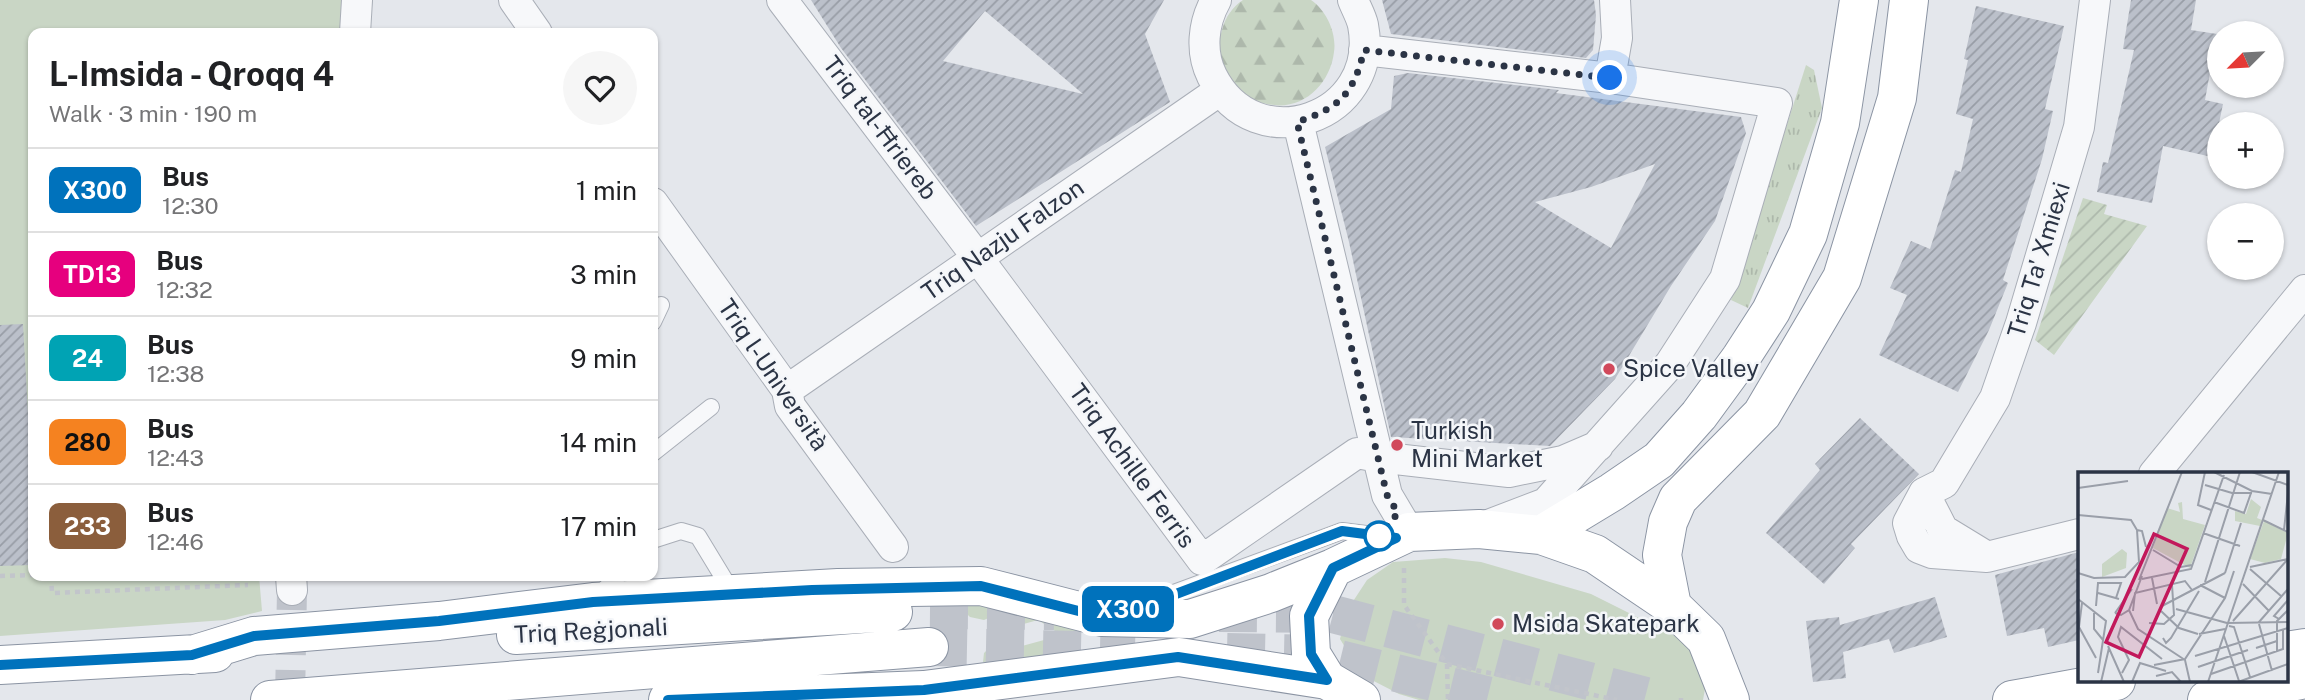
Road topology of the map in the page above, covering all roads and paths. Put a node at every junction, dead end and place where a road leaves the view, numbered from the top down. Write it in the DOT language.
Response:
graph roads {
  1 [pos="357,0"];
  2 [pos="514,0"];
  3 [pos="782,0"];
  4 [pos="1216,0"];
  5 [pos="1353,0"];
  6 [pos="1615,0"];
  7 [pos="1859,0"];
  8 [pos="1909,0"];
  9 [pos="2095,0"];
  10 [pos="355,28"];
  11 [pos="534,28"];
  12 [pos="1364,50"];
  13 [pos="1610,78"];
  14 [pos="1219,91"];
  15 [pos="1297,122"];
  16 [pos="658,210"];
  17 [pos="977,257"];
  18 [pos="2305,290"];
  19 [pos="661,305"];
  20 [pos="658,311"];
  21 [pos="787,390"];
  22 [pos="711,407"];
  23 [pos="1598,446"];
  24 [pos="658,449"];
  25 [pos="1378,457"];
  26 [pos="2156,472"];
  27 [pos="1479,529"];
  28 [pos="2078,534"];
  29 [pos="1541,535"];
  30 [pos="658,538"];
  31 [pos="1403,544"];
  32 [pos="893,547"];
  33 [pos="1333,568"];
  34 [pos="28,575"];
  35 [pos="0,576"];
  36 [pos="51,581"];
  37 [pos="248,585"];
  38 [pos="606,589"];
  39 [pos="732,593"];
  40 [pos="1672,606"];
  41 [pos="930,610"];
  42 [pos="1102,617"];
  43 [pos="929,647"];
  44 [pos="192,655"];
  45 [pos="0,664"];
  46 [pos="1447,664"];
  47 [pos="2305,679"];
  48 [pos="1327,680"];
  49 [pos="2112,682"];
  50 [pos="2059,694"];
  51 [pos="270,700"];
  52 [pos="668,700"];
  53 [pos="1361,700"];
  54 [pos="1448,700"];
  55 [pos="1617,700"];
  56 [pos="1730,700"];
  57 [pos="2012,700"];
  58 [pos="2207,700"];
  1 -- 10 [label="street"];
  2 -- 11 [label="street"];
  3 -- 17 [label="street, Triq tal-Ħriereb"];
  4 -- 14 [label="street"];
  5 -- 12 [label="street"];
  6 -- 13 [label="street"];
  7 -- 29 [label="highway"];
  8 -- 40 [label="highway"];
  9 -- 28 [label="street, Triq Ta' Xmiexi"];
  12 -- 13 [label="street"];
  12 -- 15 [label="street"];
  13 -- 23 [label="street, Triq Achille Ferris"];
  14 -- 15 [label="street"];
  14 -- 17 [label="street, Triq Nazju Falzon"];
  15 -- 25 [label="street"];
  16 -- 21 [label="street, Triq l-Università"];
  17 -- 21 [label="street, Triq Nazju Falzon"];
  17 -- 25 [label="street, Triq Achille Ferris"];
  18 -- 26 [label="street"];
  19 -- 20 [label="lane"];
  21 -- 32 [label="street, Triq l-Università"];
  22 -- 24 [label="lane"];
  23 -- 25 [label="street, Triq Achille Ferris"];
  23 -- 27 [label="street, Triq Achille Ferris"];
  25 -- 31 [label="street"];
  27 -- 29 [label="highway"];
  27 -- 31 [label="highway"];
  29 -- 40 [label="highway"];
  30 -- 39 [label="lane"];
  31 -- 33 [label="highway"];
  31 -- 42 [label="lane"];
  31 -- 46 [label="path"];
  33 -- 42 [label="highway"];
  33 -- 48 [label="highway"];
  34 -- 35 [label="path"];
  36 -- 37 [label="path"];
  38 -- 39 [label="highway"];
  38 -- 44 [label="highway"];
  39 -- 42 [label="highway"];
  40 -- 56 [label="highway"];
  41 -- 44 [label="highway, Triq Reġjonali"];
  43 -- 51 [label="highway, Triq Reġjonali"];
  44 -- 45 [label="highway, Triq Reġjonali"];
  46 -- 54 [label="path"];
  46 -- 55 [label="path"];
  47 -- 58 [label="highway"];
  48 -- 52 [label="highway"];
  48 -- 53 [label="highway"];
  49 -- 50 [label="highway"];
  50 -- 57 [label="highway"];
}
